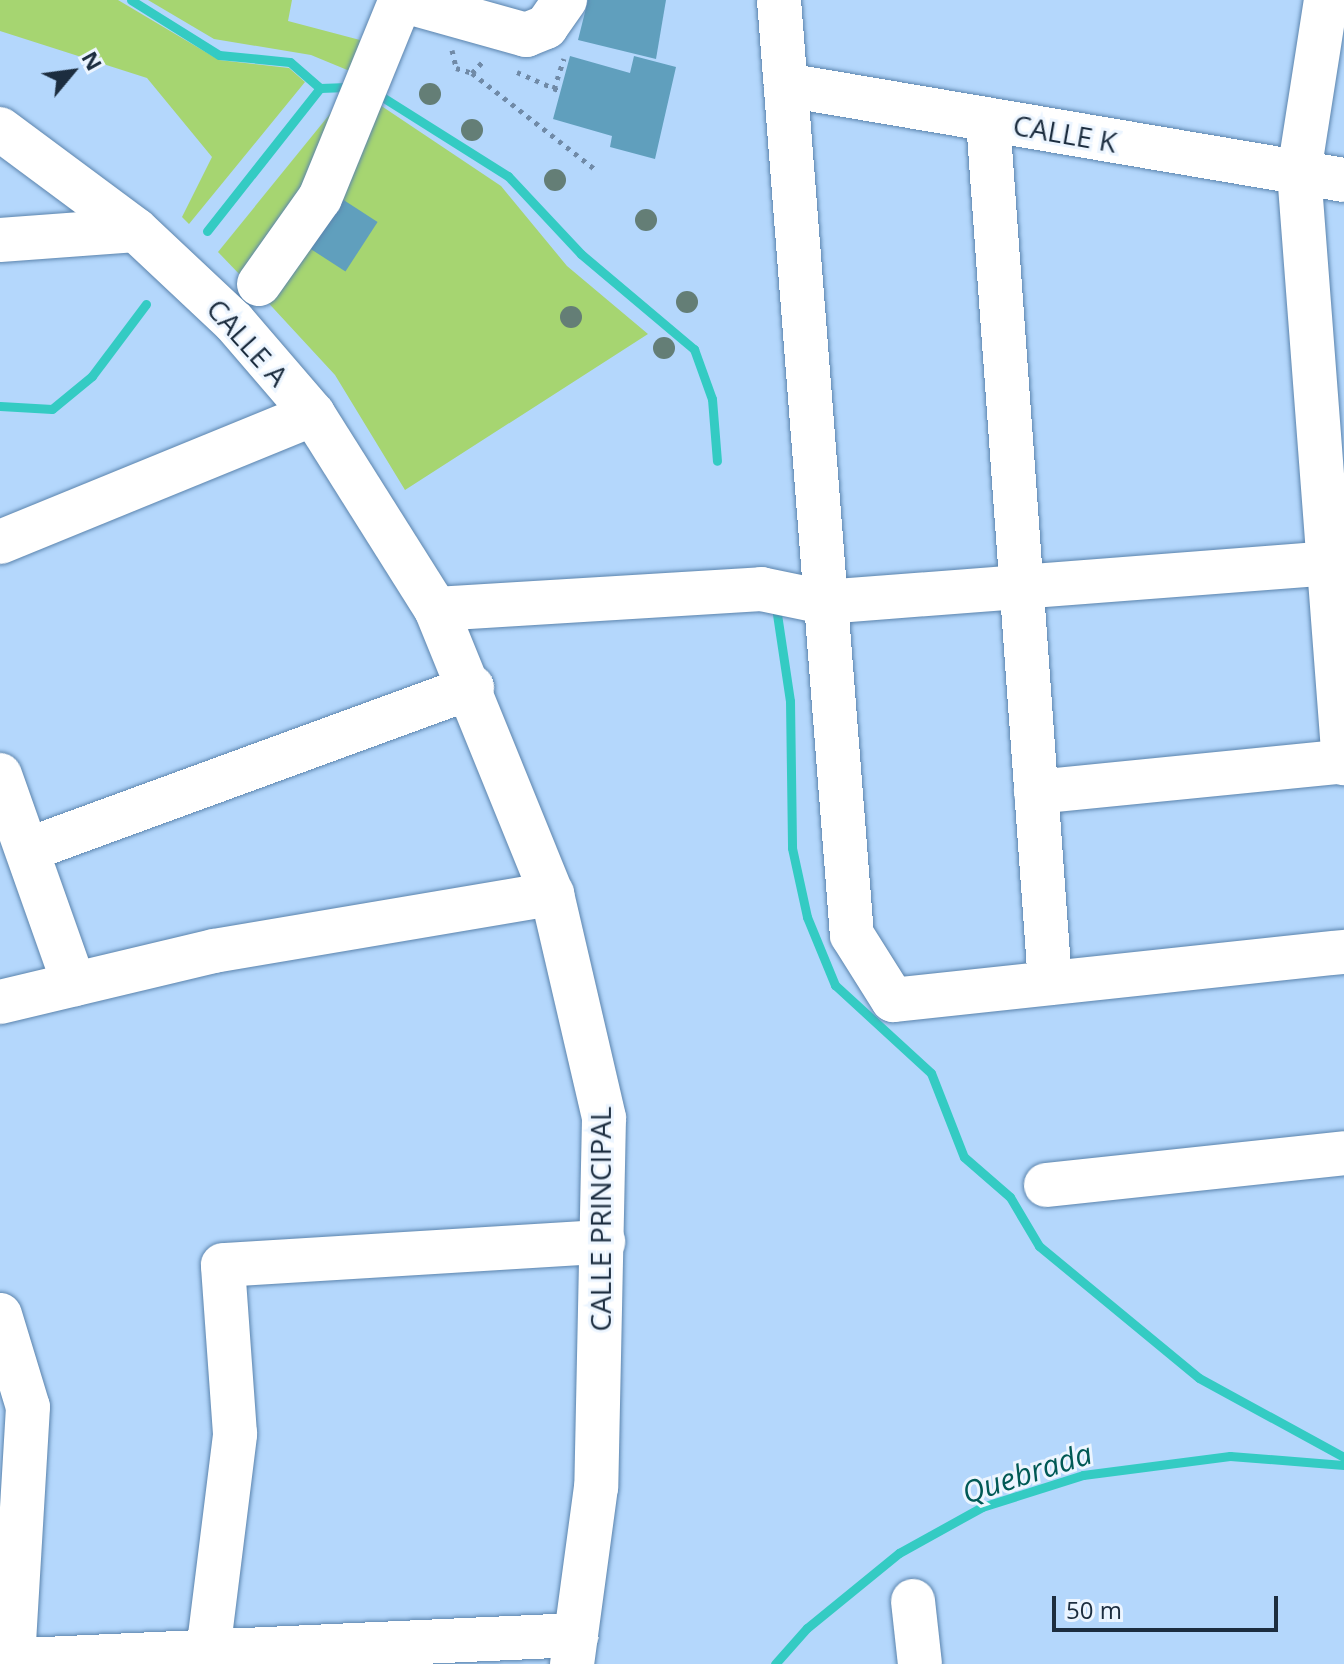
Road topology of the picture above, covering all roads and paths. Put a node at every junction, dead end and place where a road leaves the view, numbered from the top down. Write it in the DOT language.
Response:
graph roads {
  1 [pos="401,0"];
  2 [pos="565,0"];
  3 [pos="779,0"];
  4 [pos="1326,0"];
  5 [pos="453,45"];
  6 [pos="485,59"];
  7 [pos="472,73"];
  8 [pos="786,85"];
  9 [pos="988,120"];
  10 [pos="0,129"];
  11 [pos="596,170"];
  12 [pos="1299,172"];
  13 [pos="1344,180"];
  14 [pos="136,230"];
  15 [pos="0,240"];
  16 [pos="259,284"];
  17 [pos="313,414"];
  18 [pos="0,542"];
  19 [pos="1336,562"];
  20 [pos="1023,586"];
  21 [pos="824,602"];
  22 [pos="436,609"];
  23 [pos="472,687"];
  24 [pos="1344,762"];
  25 [pos="0,775"];
  26 [pos="1036,792"];
  27 [pos="27,850"];
  28 [pos="552,894"];
  29 [pos="1344,952"];
  30 [pos="1050,983"];
  31 [pos="74,984"];
  32 [pos="0,1002"];
  33 [pos="1344,1153"];
  34 [pos="1046,1185"];
  35 [pos="603,1242"];
  36 [pos="0,1315"];
  37 [pos="913,1601"];
  38 [pos="574,1650"];
  39 [pos="208,1652"];
  40 [pos="7,1661"];
  41 [pos="920,1664"];
  1 -- 2 [label="street"];
  1 -- 16 [label="street"];
  3 -- 8 [label="street"];
  4 -- 12 [label="street"];
  5 -- 7 [label="path"];
  6 -- 7 [label="path"];
  7 -- 11 [label="path"];
  8 -- 9 [label="street, CALLE K"];
  8 -- 21 [label="street"];
  9 -- 12 [label="street, CALLE K"];
  9 -- 20 [label="street"];
  10 -- 14 [label="street, CALLE A"];
  12 -- 13 [label="street, CALLE K"];
  12 -- 19 [label="street"];
  14 -- 15 [label="street"];
  14 -- 17 [label="street, CALLE A"];
  17 -- 18 [label="street"];
  17 -- 22 [label="street, CALLE A"];
  19 -- 20 [label="street"];
  19 -- 24 [label="street"];
  20 -- 21 [label="street"];
  20 -- 26 [label="street"];
  21 -- 22 [label="street"];
  21 -- 30 [label="street"];
  22 -- 23 [label="street, CALLE PRINCIPAL"];
  23 -- 27 [label="street"];
  23 -- 28 [label="street, CALLE PRINCIPAL"];
  24 -- 26 [label="street"];
  25 -- 27 [label="street"];
  26 -- 30 [label="street"];
  27 -- 31 [label="street"];
  28 -- 31 [label="street"];
  28 -- 35 [label="street, CALLE PRINCIPAL"];
  29 -- 30 [label="street"];
  31 -- 32 [label="street"];
  33 -- 34 [label="street"];
  35 -- 38 [label="street, CALLE PRINCIPAL"];
  35 -- 39 [label="street"];
  36 -- 40 [label="street"];
  37 -- 41 [label="street"];
  38 -- 39 [label="street"];
  39 -- 40 [label="street"];
}
